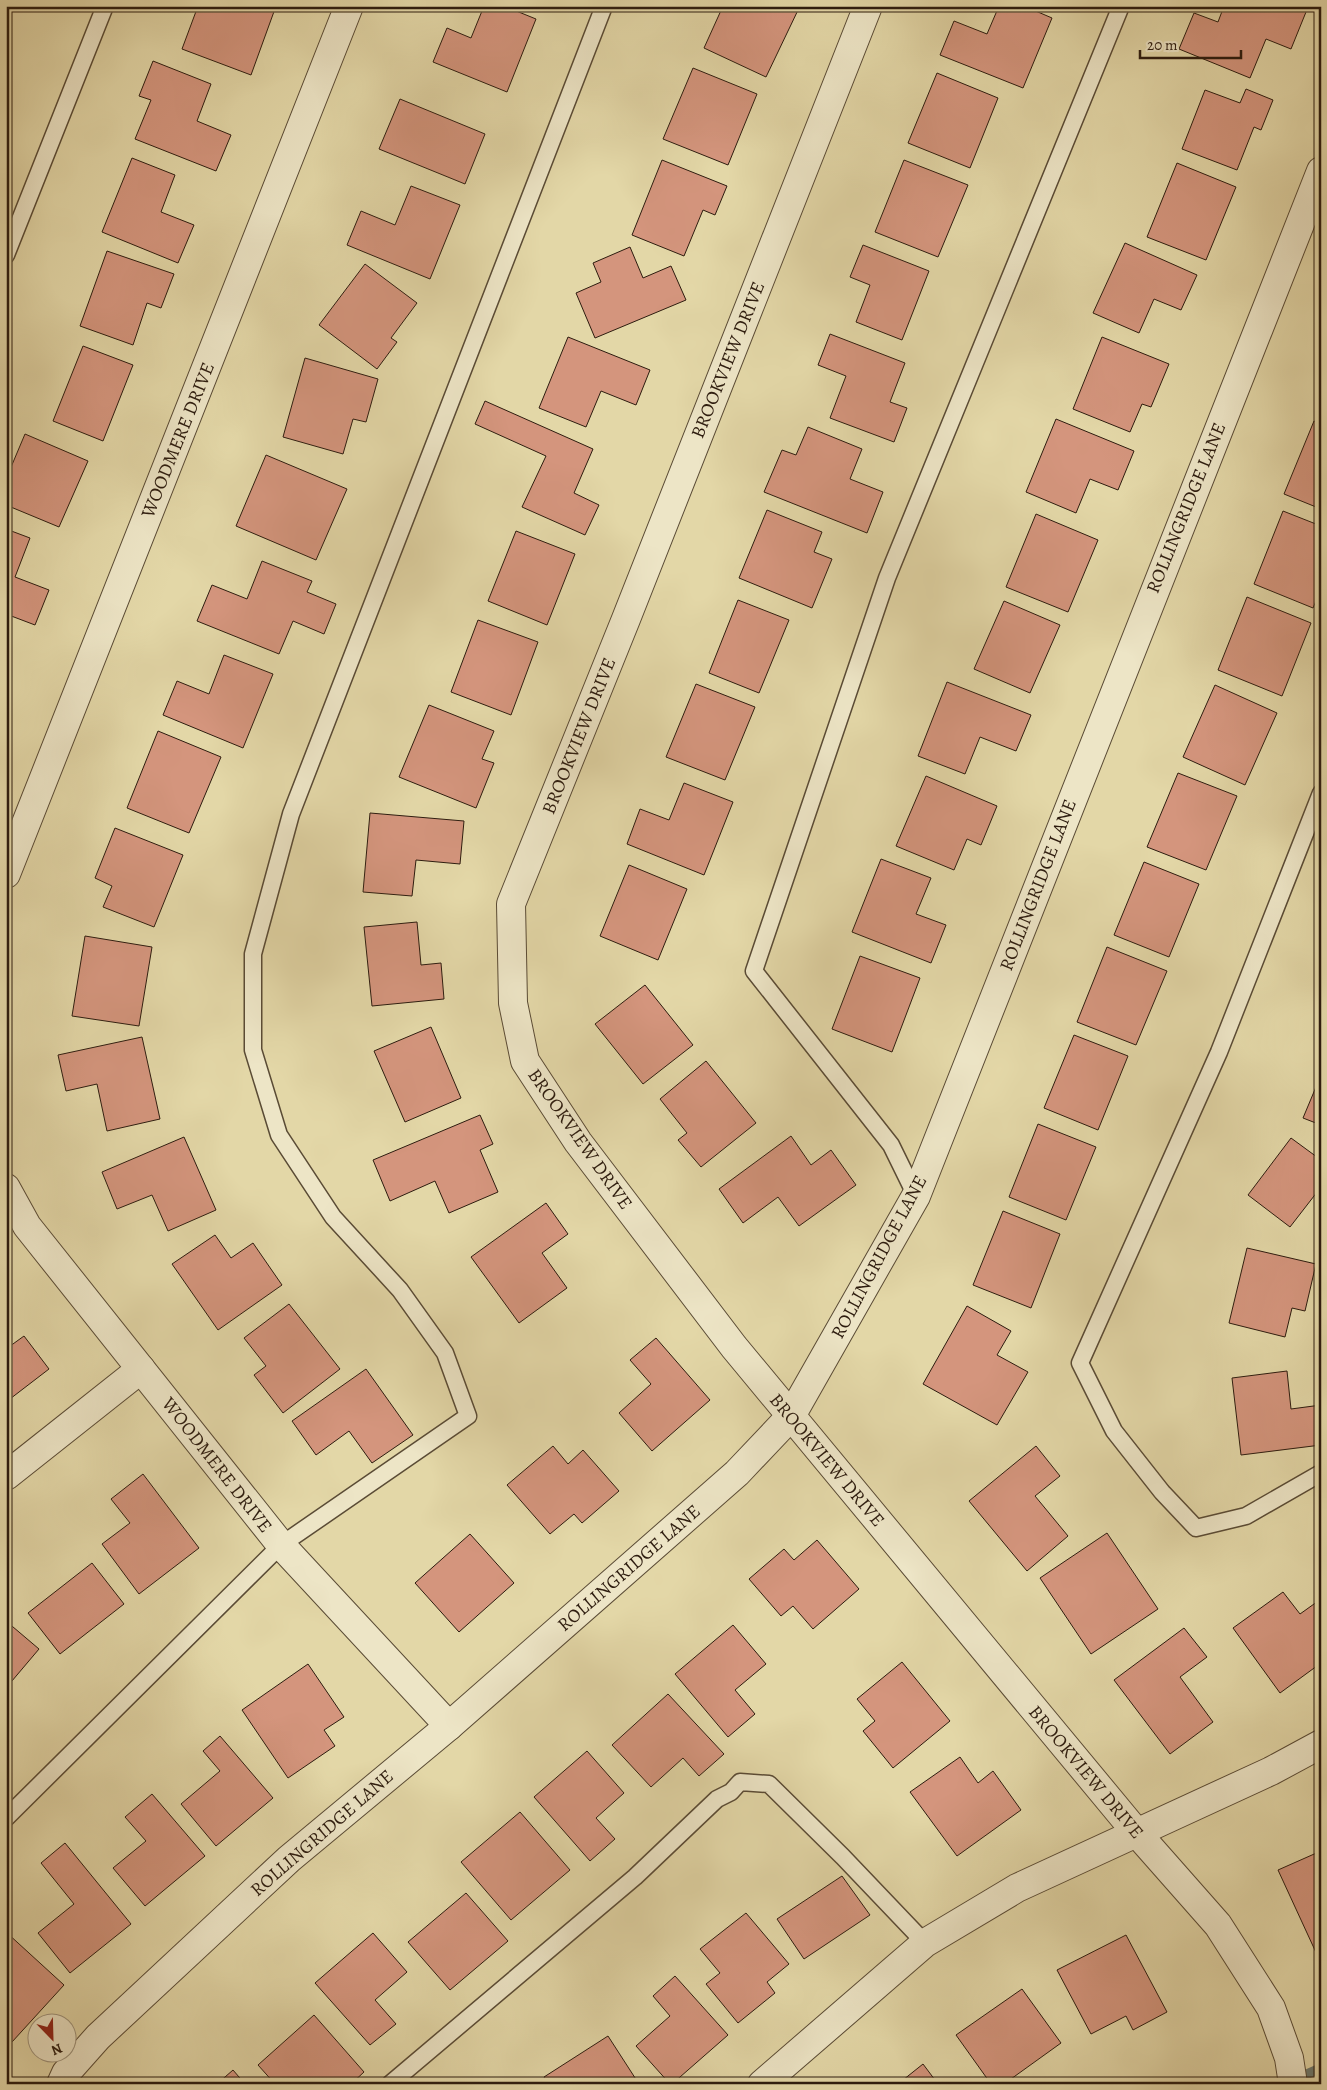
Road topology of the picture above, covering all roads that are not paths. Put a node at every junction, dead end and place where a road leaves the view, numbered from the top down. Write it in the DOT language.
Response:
graph roads {
  1 [pos="105,6"];
  2 [pos="349,6"];
  3 [pos="604,6"];
  4 [pos="868,6"];
  5 [pos="1121,6"];
  6 [pos="1321,171"];
  7 [pos="6,254"];
  8 [pos="1321,793"];
  9 [pos="6,874"];
  10 [pos="6,1188"];
  11 [pos="916,1196"];
  12 [pos="141,1369"];
  13 [pos="791,1416"];
  14 [pos="1321,1473"];
  15 [pos="6,1476"];
  16 [pos="280,1545"];
  17 [pos="449,1726"];
  18 [pos="1321,1744"];
  19 [pos="6,1818"];
  20 [pos="1136,1832"];
  21 [pos="925,1943"];
  22 [pos="61,2084"];
  23 [pos="390,2084"];
  24 [pos="762,2084"];
  25 [pos="1293,2084"];
  1 -- 7 [label="lane"];
  2 -- 9 [label="street, WOODMERE DRIVE"];
  3 -- 16 [label="lane"];
  4 -- 13 [label="street, BROOKVIEW DRIVE"];
  5 -- 11 [label="lane"];
  6 -- 11 [label="street, ROLLINGRIDGE LANE"];
  8 -- 14 [label="lane"];
  10 -- 12 [label="street, WOODMERE DRIVE"];
  11 -- 13 [label="street, ROLLINGRIDGE LANE"];
  12 -- 15 [label="street"];
  12 -- 16 [label="street, WOODMERE DRIVE"];
  13 -- 17 [label="street, ROLLINGRIDGE LANE"];
  13 -- 20 [label="street, BROOKVIEW DRIVE"];
  16 -- 17 [label="street, WOODMERE DRIVE"];
  16 -- 19 [label="lane"];
  17 -- 22 [label="street, ROLLINGRIDGE LANE"];
  18 -- 20 [label="street"];
  20 -- 21 [label="street"];
  20 -- 25 [label="street, BROOKVIEW DRIVE"];
  21 -- 23 [label="lane"];
  21 -- 24 [label="street"];
}
